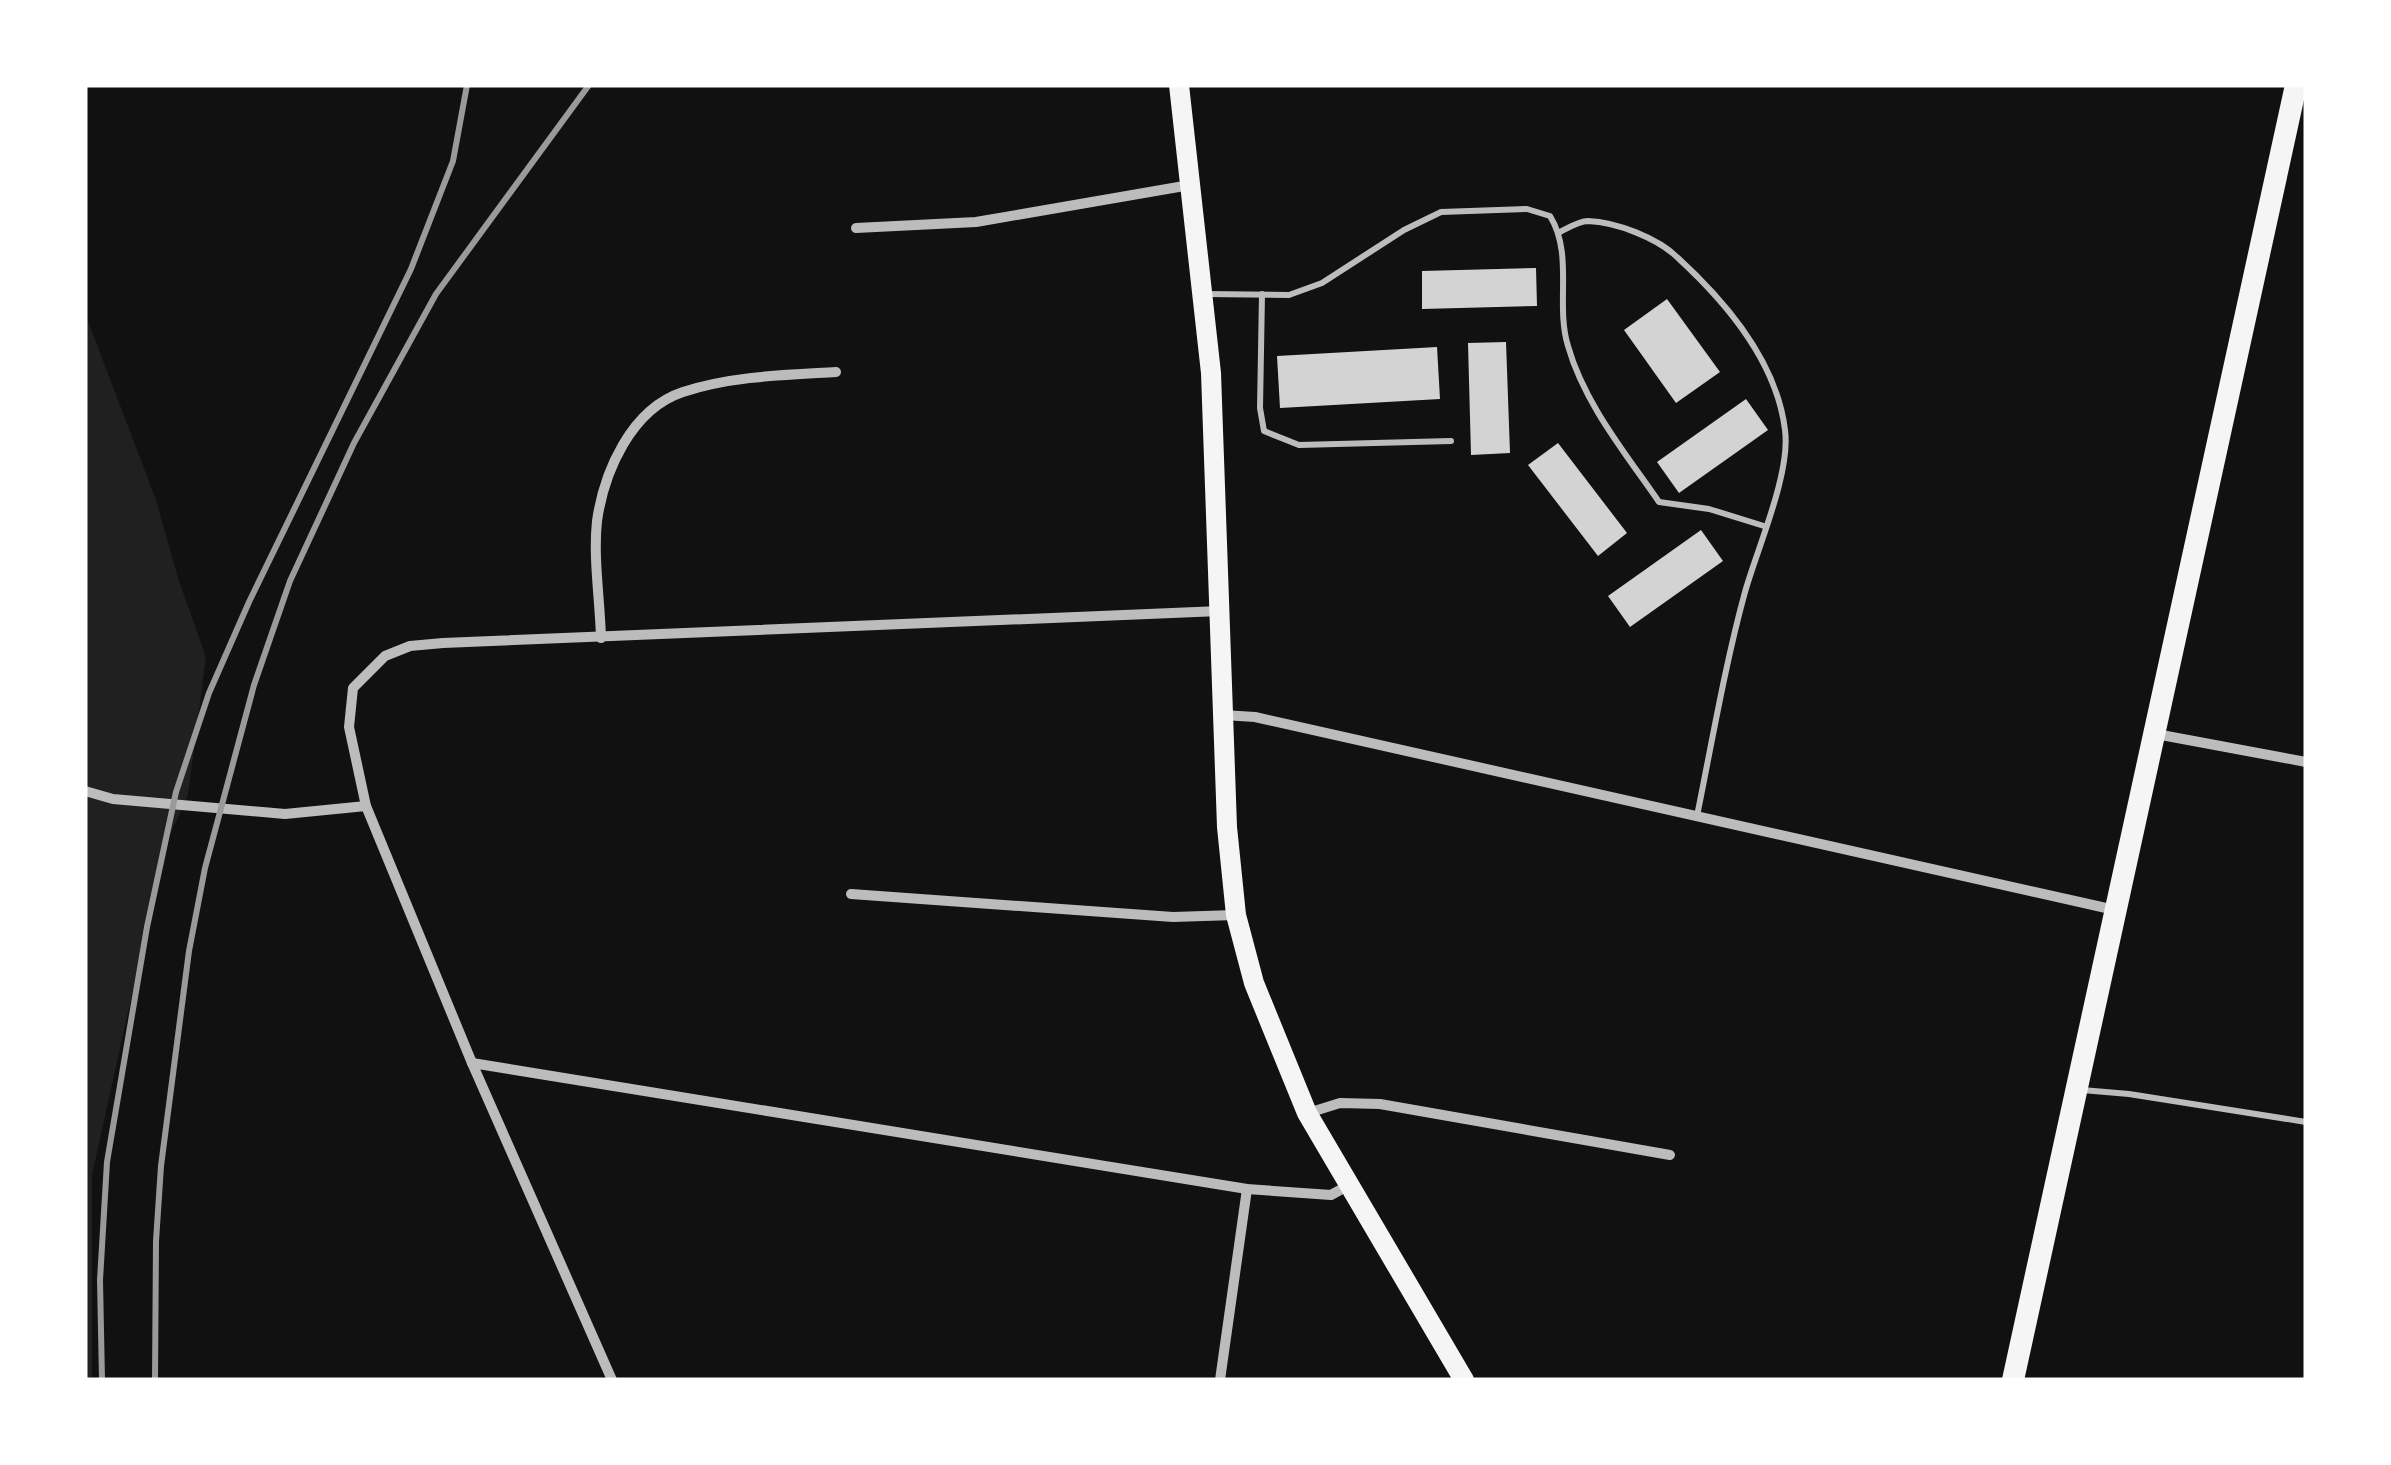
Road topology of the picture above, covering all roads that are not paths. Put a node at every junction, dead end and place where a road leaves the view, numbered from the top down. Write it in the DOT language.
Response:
graph roads {
  1 [pos="1180,85"];
  2 [pos="2296,85"];
  3 [pos="1192,185"];
  4 [pos="856,228"];
  5 [pos="1560,232"];
  6 [pos="1203,294"];
  7 [pos="1262,294"];
  8 [pos="836,372"];
  9 [pos="1451,441"];
  10 [pos="1764,526"];
  11 [pos="1220,611"];
  12 [pos="602,638"];
  13 [pos="1222,714"];
  14 [pos="2155,734"];
  15 [pos="2306,762"];
  16 [pos="85,791"];
  17 [pos="366,806"];
  18 [pos="1696,816"];
  19 [pos="850,894"];
  20 [pos="2118,911"];
  21 [pos="1236,915"];
  22 [pos="472,1063"];
  23 [pos="2076,1090"];
  24 [pos="1307,1113"];
  25 [pos="2306,1122"];
  26 [pos="1670,1155"];
  27 [pos="1351,1184"];
  28 [pos="1247,1189"];
  29 [pos="612,1380"];
  30 [pos="1220,1380"];
  31 [pos="1464,1380"];
  32 [pos="2014,1380"];
  1 -- 3 [label="main road"];
  2 -- 14 [label="main road"];
  3 -- 4 [label="street"];
  3 -- 6 [label="main road"];
  5 -- 7 [label="lane"];
  5 -- 10 [label="lane"];
  5 -- 10 [label="lane"];
  6 -- 7 [label="lane"];
  6 -- 11 [label="main road"];
  7 -- 9 [label="lane"];
  8 -- 12 [label="street"];
  10 -- 18 [label="lane"];
  11 -- 12 [label="street"];
  11 -- 13 [label="main road"];
  12 -- 17 [label="street"];
  13 -- 18 [label="street"];
  13 -- 21 [label="main road"];
  14 -- 15 [label="street"];
  14 -- 20 [label="main road"];
  16 -- 17 [label="street"];
  17 -- 22 [label="street"];
  18 -- 20 [label="street"];
  19 -- 21 [label="street"];
  20 -- 23 [label="main road"];
  21 -- 24 [label="main road"];
  22 -- 28 [label="street"];
  22 -- 29 [label="street"];
  23 -- 25 [label="lane"];
  23 -- 32 [label="main road"];
  24 -- 26 [label="street"];
  24 -- 27 [label="main road"];
  27 -- 28 [label="street"];
  27 -- 31 [label="main road"];
  28 -- 30 [label="street"];
}
